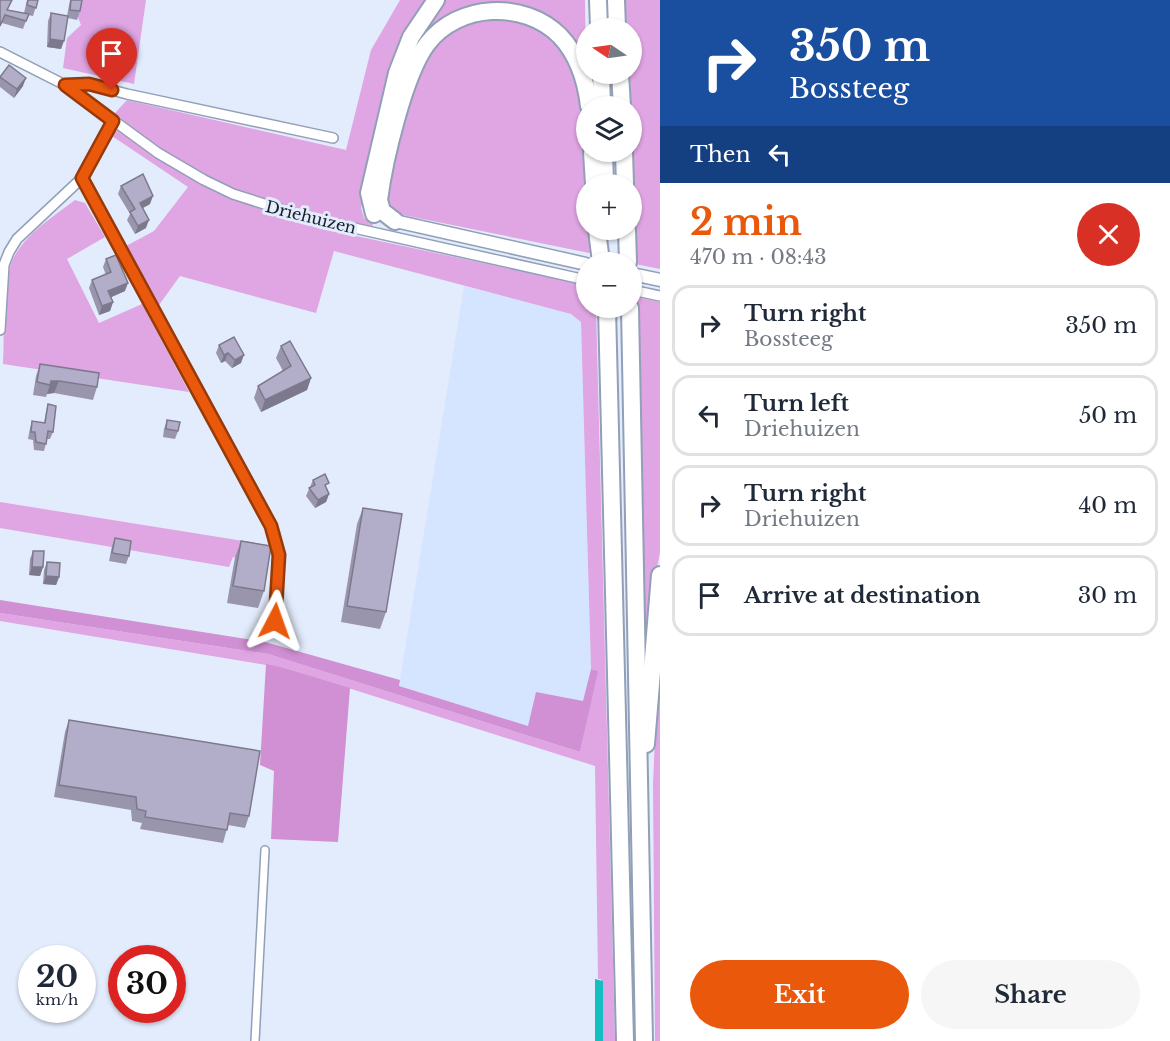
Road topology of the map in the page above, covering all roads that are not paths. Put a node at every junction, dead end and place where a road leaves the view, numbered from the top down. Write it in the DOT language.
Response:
graph roads {
  1 [pos="436,0"];
  2 [pos="598,0"];
  3 [pos="616,0"];
  4 [pos="599,18"];
  5 [pos="617,18"];
  6 [pos="0,52"];
  7 [pos="65,85"];
  8 [pos="587,96"];
  9 [pos="113,121"];
  10 [pos="333,138"];
  11 [pos="82,178"];
  12 [pos="394,221"];
  13 [pos="576,261"];
  14 [pos="642,276"];
  15 [pos="576,278"];
  16 [pos="660,280"];
  17 [pos="642,292"];
  18 [pos="660,296"];
  19 [pos="608,318"];
  20 [pos="630,318"];
  21 [pos="0,330"];
  22 [pos="660,575"];
  23 [pos="275,621"];
  24 [pos="639,784"];
  25 [pos="265,850"];
  26 [pos="255,1041"];
  27 [pos="625,1041"];
  28 [pos="644,1041"];
  1 -- 12 [label="highway"];
  2 -- 4 [label="highway"];
  3 -- 5 [label="highway"];
  6 -- 7 [label="street, Driehuizen"];
  7 -- 9 [label="street, Driehuizen"];
  7 -- 10 [label="street, Driehuizen"];
  8 -- 12 [label="highway"];
  9 -- 11 [label="street"];
  9 -- 15 [label="street, Driehuizen"];
  11 -- 21 [label="street"];
  11 -- 23 [label="street"];
  12 -- 13 [label="main road"];
  14 -- 16 [label="main road"];
  17 -- 18 [label="street"];
  19 -- 27 [label="highway"];
  20 -- 24 [label="highway"];
  22 -- 24 [label="highway"];
  24 -- 28 [label="highway"];
  25 -- 26 [label="street"];
}
